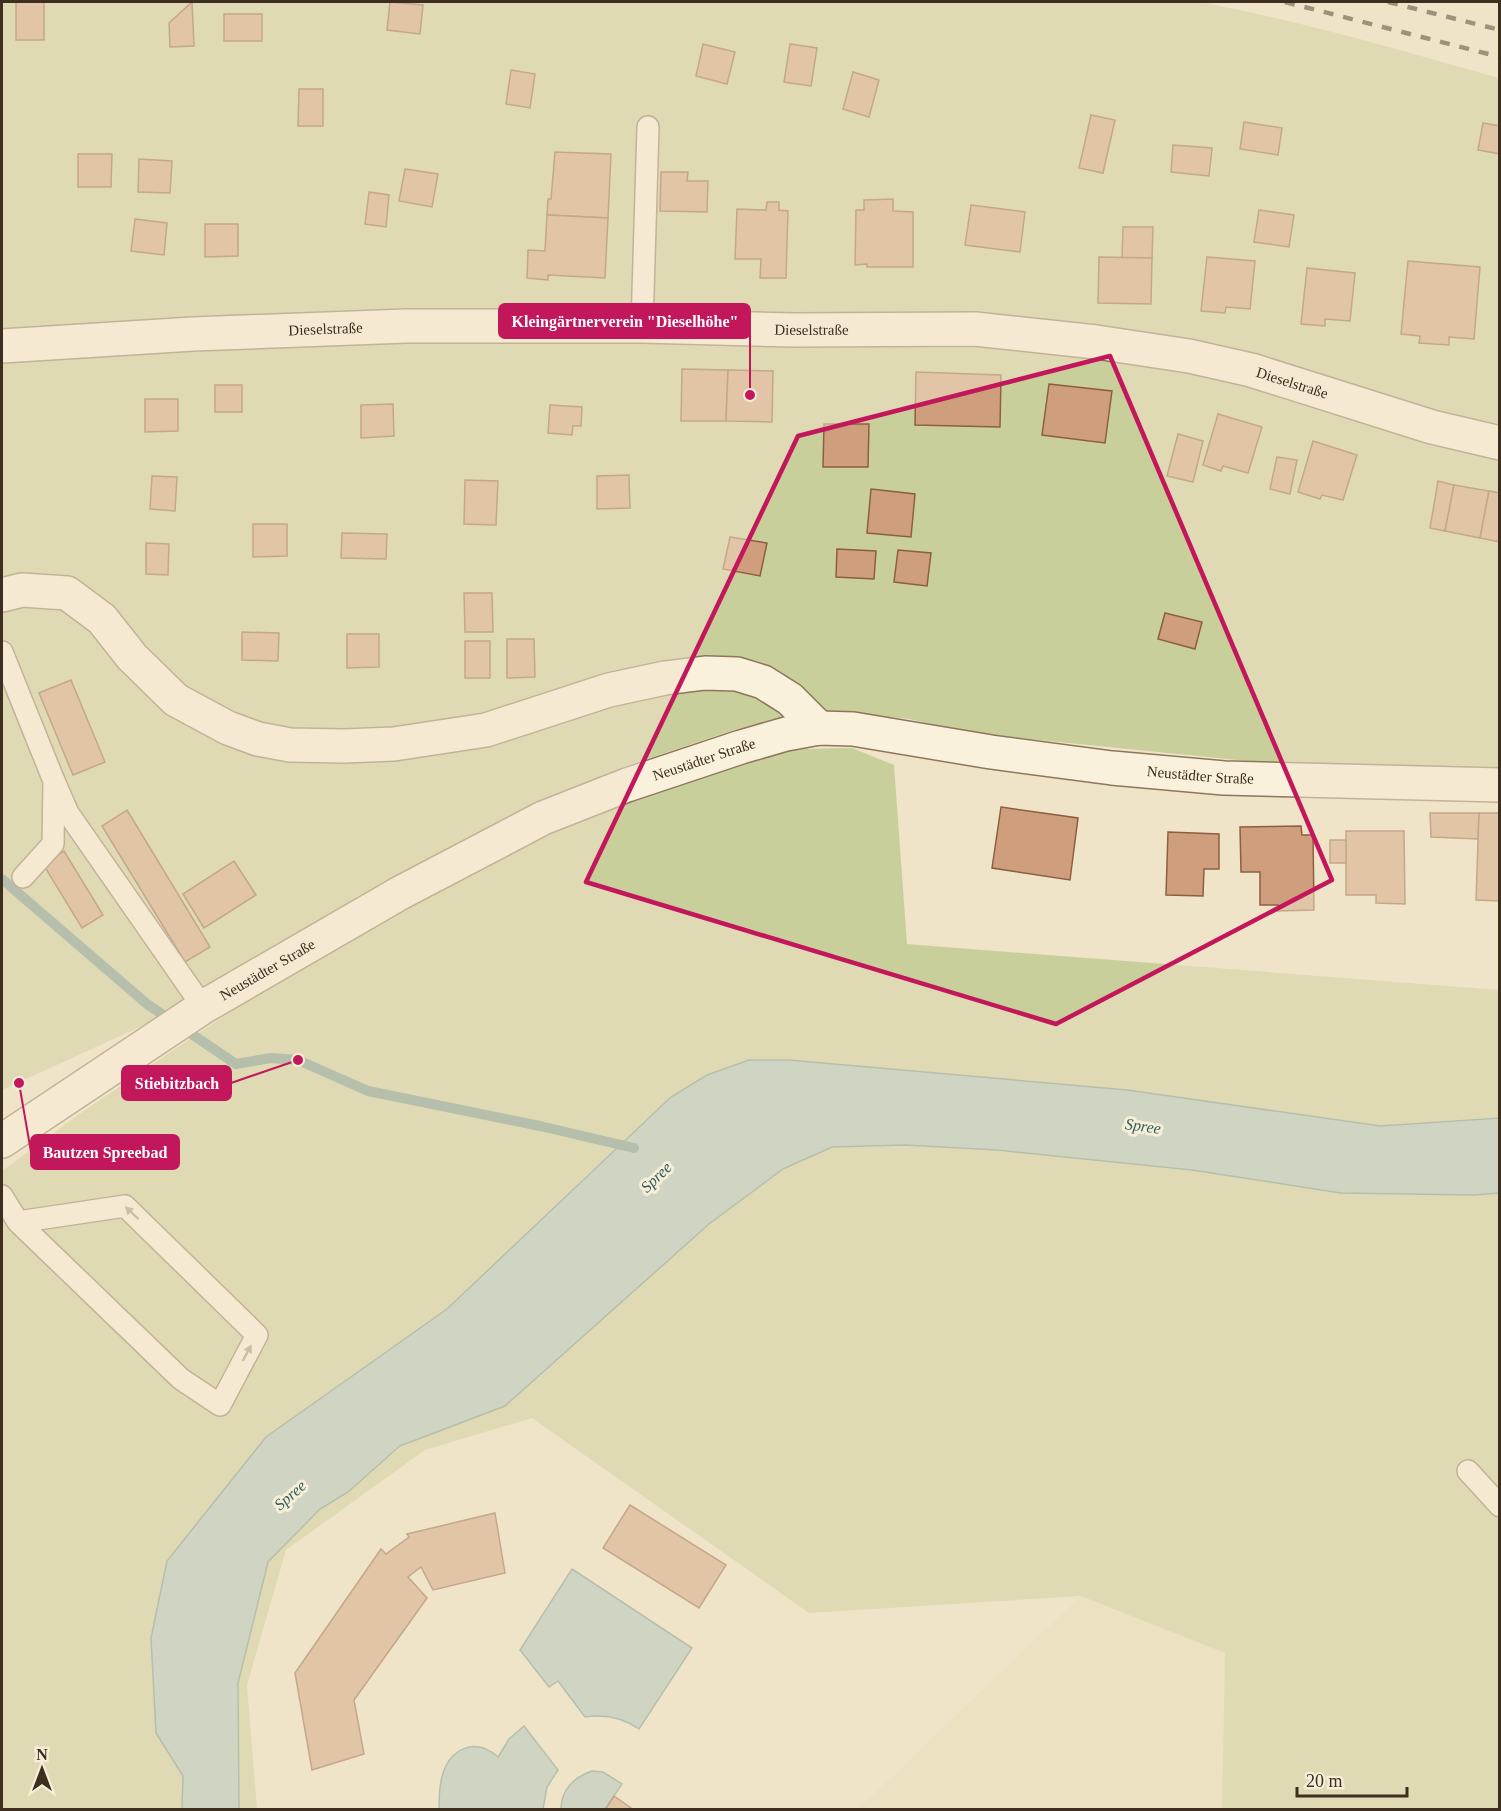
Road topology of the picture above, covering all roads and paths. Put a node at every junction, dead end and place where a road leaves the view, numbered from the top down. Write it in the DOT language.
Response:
graph roads {
  1 [pos="648,127"];
  2 [pos="642,326"];
  3 [pos="2,346"];
  4 [pos="1500,443"];
  5 [pos="2,595"];
  6 [pos="2,652"];
  7 [pos="819,728"];
  8 [pos="54,781"];
  9 [pos="1500,785"];
  10 [pos="23,877"];
  11 [pos="199,1010"];
  12 [pos="2,1141"];
  13 [pos="2,1196"];
  14 [pos="18,1222"];
  15 [pos="1468,1471"];
  16 [pos="1500,1506"];
  1 -- 2 [label="lane"];
  2 -- 3 [label="street, Dieselstraße"];
  2 -- 4 [label="street, Dieselstraße"];
  5 -- 7 [label="street"];
  6 -- 8 [label="lane"];
  7 -- 9 [label="street, Neustädter Straße"];
  7 -- 11 [label="street, Neustädter Straße"];
  8 -- 10 [label="lane"];
  8 -- 11 [label="lane"];
  11 -- 12 [label="street, Neustädter Straße"];
  13 -- 14 [label="lane"];
  14 -- 14 [label="lane, one-way"];
  15 -- 16 [label="lane"];
}
